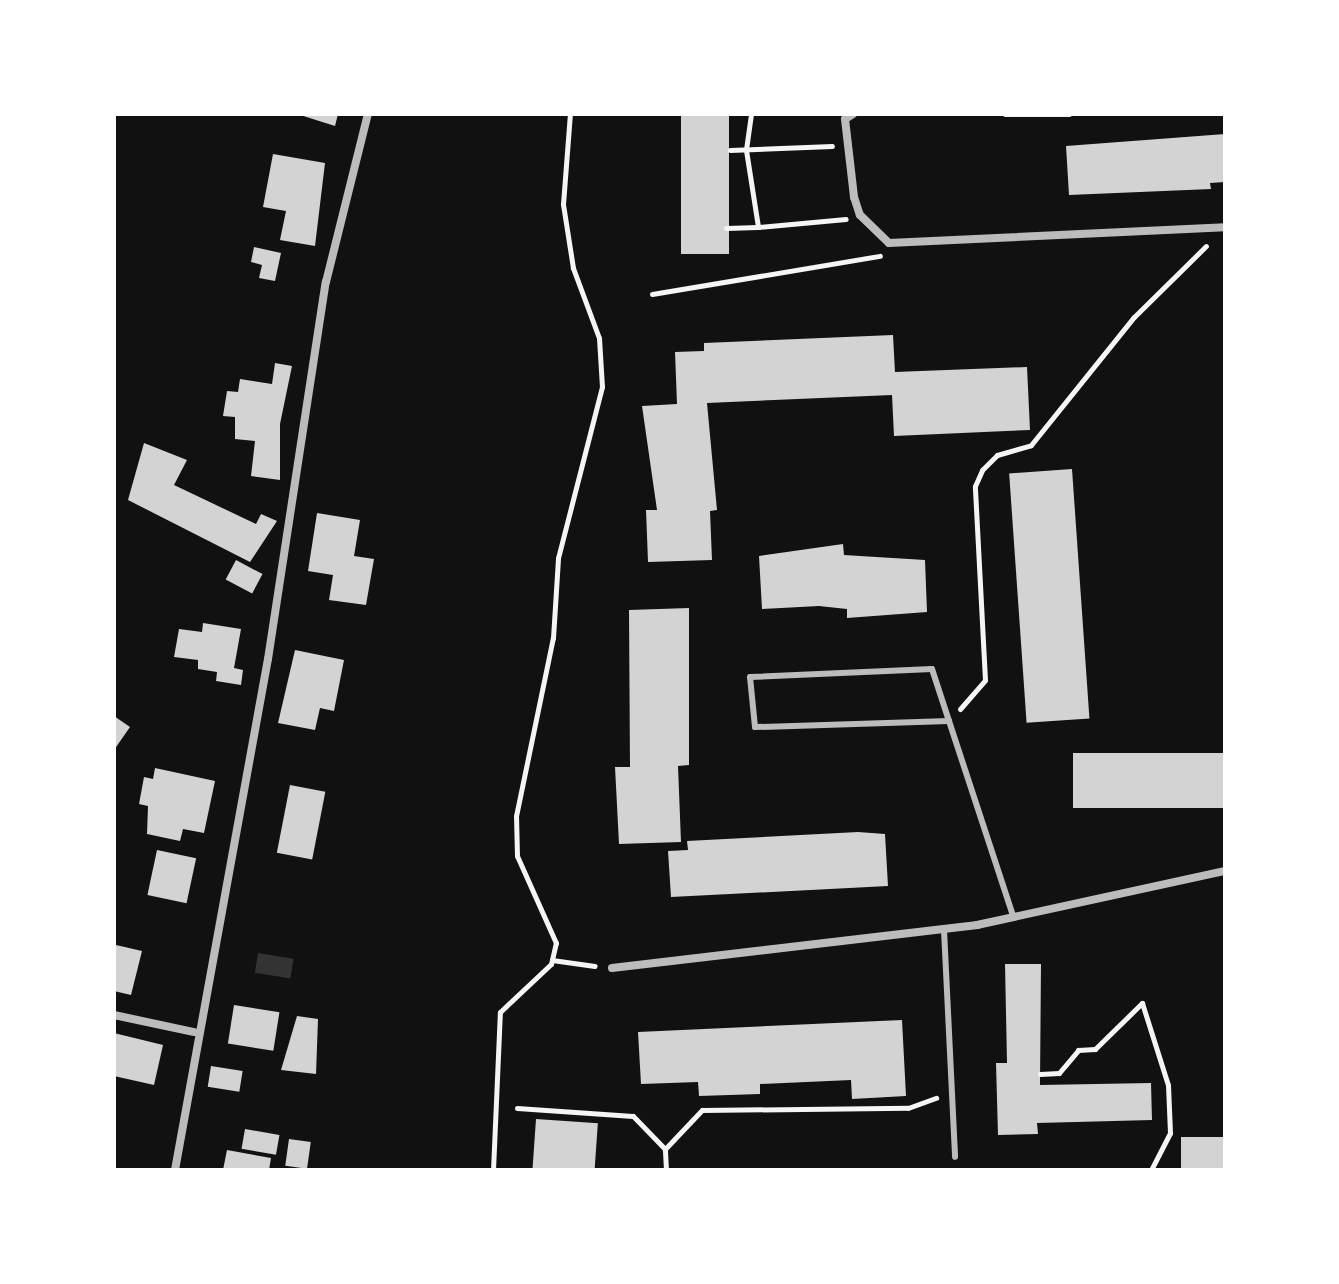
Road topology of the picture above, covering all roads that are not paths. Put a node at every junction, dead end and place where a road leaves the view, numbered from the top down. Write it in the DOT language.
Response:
graph roads {
  1 [pos="368,114"];
  2 [pos="833,114"];
  3 [pos="849,116"];
  4 [pos="1222,228"];
  5 [pos="949,721"];
  6 [pos="1225,871"];
  7 [pos="1013,916"];
  8 [pos="944,930"];
  9 [pos="612,968"];
  10 [pos="114,1015"];
  11 [pos="194,1032"];
  12 [pos="955,1157"];
  13 [pos="175,1170"];
  1 -- 11 [label="street"];
  2 -- 3 [label="street"];
  3 -- 4 [label="street"];
  5 -- 5 [label="lane"];
  5 -- 7 [label="lane"];
  6 -- 7 [label="street"];
  7 -- 8 [label="street"];
  8 -- 9 [label="street"];
  8 -- 12 [label="lane"];
  10 -- 11 [label="street"];
  11 -- 13 [label="street"];
}
